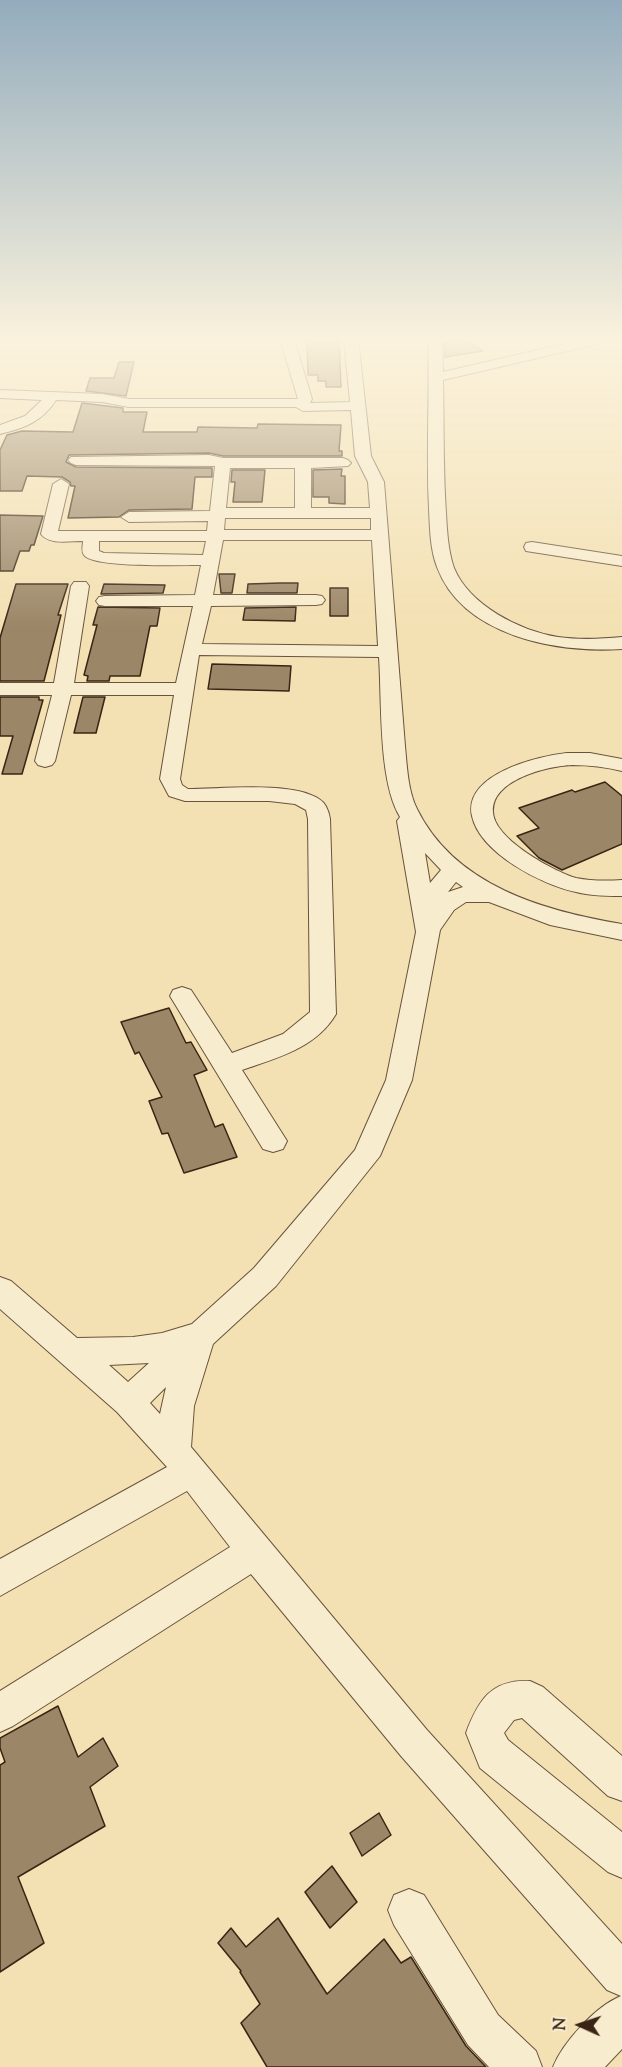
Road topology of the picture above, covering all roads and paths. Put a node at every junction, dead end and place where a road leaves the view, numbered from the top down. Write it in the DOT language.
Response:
graph roads {
  1 [pos="361,435"];
  2 [pos="436,435"];
  3 [pos="76,460"];
  4 [pos="222,463"];
  5 [pos="303,463"];
  6 [pos="343,463"];
  7 [pos="61,484"];
  8 [pos="379,513"];
  9 [pos="217,514"];
  10 [pos="303,514"];
  11 [pos="129,517"];
  12 [pos="380,535"];
  13 [pos="215,536"];
  14 [pos="91,537"];
  15 [pos="532,547"];
  16 [pos="209,560"];
  17 [pos="622,561"];
  18 [pos="80,586"];
  19 [pos="203,600"];
  20 [pos="316,600"];
  21 [pos="105,601"];
  22 [pos="622,644"];
  23 [pos="191,649"];
  24 [pos="388,652"];
  25 [pos="0,689"];
  26 [pos="63,689"];
  27 [pos="183,689"];
  28 [pos="45,761"];
  29 [pos="622,765"];
  30 [pos="404,806"];
  31 [pos="457,870"];
  32 [pos="622,888"];
  33 [pos="493,896"];
  34 [pos="427,931"];
  35 [pos="622,932"];
  36 [pos="182,996"];
  37 [pos="227,1065"];
  38 [pos="273,1141"];
  39 [pos="2,1295"];
  40 [pos="201,1335"];
  41 [pos="71,1352"];
  42 [pos="128,1402"];
  43 [pos="184,1462"];
  44 [pos="255,1551"];
  45 [pos="0,1578"];
  46 [pos="0,1713"];
  47 [pos="622,1782"];
  48 [pos="622,1858"];
  49 [pos="409,1910"];
  50 [pos="604,1942"];
  51 [pos="622,1974"];
  52 [pos="622,2017"];
  53 [pos="520,2067"];
  54 [pos="575,2067"];
  1 -- 8 [label="street"];
  2 -- 22 [label="street"];
  3 -- 4 [label="street"];
  4 -- 5 [label="street"];
  4 -- 9 [label="street"];
  5 -- 6 [label="street"];
  5 -- 10 [label="street"];
  7 -- 14 [label="street"];
  8 -- 10 [label="street"];
  8 -- 12 [label="street"];
  9 -- 10 [label="street"];
  9 -- 11 [label="street"];
  9 -- 13 [label="street"];
  12 -- 13 [label="street"];
  12 -- 24 [label="street"];
  13 -- 14 [label="street"];
  13 -- 16 [label="street"];
  14 -- 16 [label="street"];
  15 -- 17 [label="street"];
  16 -- 19 [label="street"];
  18 -- 26 [label="street"];
  19 -- 20 [label="street"];
  19 -- 21 [label="street"];
  19 -- 23 [label="street"];
  23 -- 24 [label="street"];
  23 -- 27 [label="street"];
  24 -- 30 [label="street"];
  25 -- 26 [label="street"];
  26 -- 27 [label="street"];
  26 -- 28 [label="street"];
  27 -- 37 [label="street"];
  29 -- 32 [label="street"];
  30 -- 31 [label="street"];
  30 -- 34 [label="street"];
  31 -- 33 [label="street"];
  31 -- 34 [label="street"];
  33 -- 34 [label="street"];
  33 -- 35 [label="street"];
  34 -- 40 [label="street"];
  36 -- 37 [label="street"];
  37 -- 38 [label="street"];
  39 -- 41 [label="street"];
  40 -- 41 [label="street"];
  40 -- 42 [label="street"];
  40 -- 43 [label="street"];
  41 -- 42 [label="street"];
  42 -- 43 [label="street"];
  43 -- 44 [label="street"];
  43 -- 45 [label="street"];
  44 -- 46 [label="street"];
  44 -- 50 [label="street"];
  47 -- 48 [label="street"];
  49 -- 53 [label="street"];
  50 -- 51 [label="street"];
  52 -- 54 [label="street"];
}
